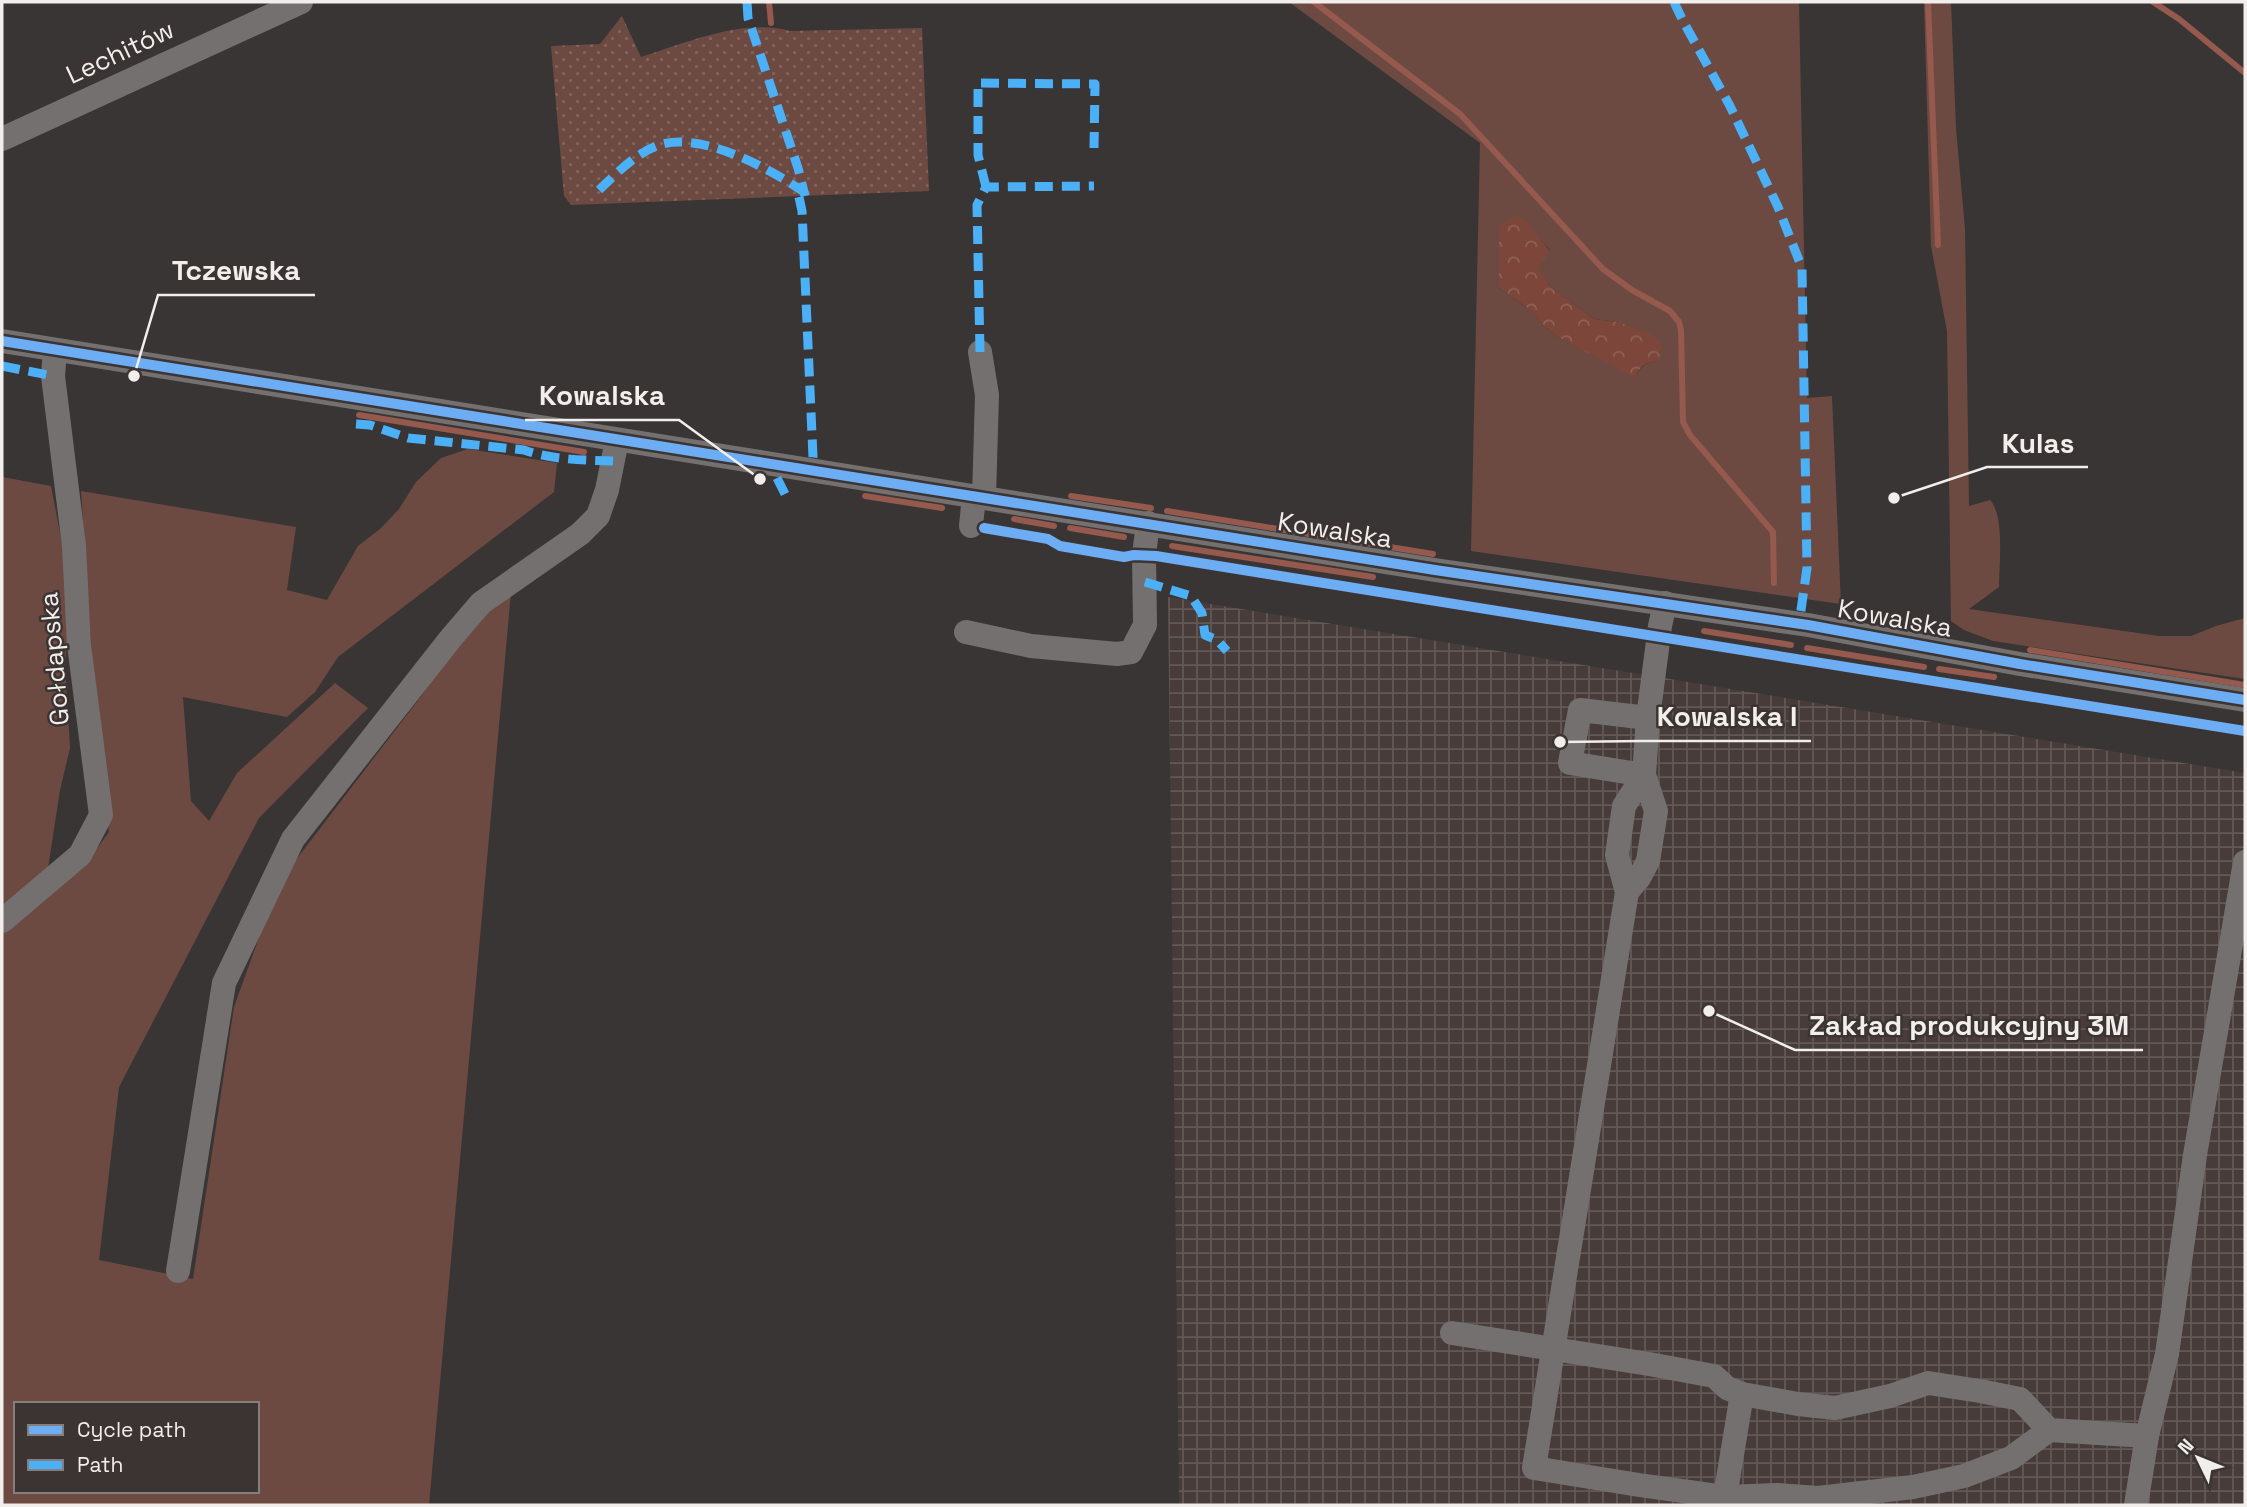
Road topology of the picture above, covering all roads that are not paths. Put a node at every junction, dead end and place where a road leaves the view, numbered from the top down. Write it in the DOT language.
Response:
graph roads {
  1 [pos="301,2"];
  2 [pos="2,139"];
  3 [pos="2,341"];
  4 [pos="55,350"];
  5 [pos="981,352"];
  6 [pos="617,440"];
  7 [pos="979,496"];
  8 [pos="1148,523"];
  9 [pos="971,526"];
  10 [pos="1665,603"];
  11 [pos="966,632"];
  12 [pos="2245,700"];
  13 [pos="1648,718"];
  14 [pos="1644,775"];
  15 [pos="2245,869"];
  16 [pos="2,920"];
  17 [pos="178,1270"];
  18 [pos="1452,1333"];
  19 [pos="1553,1349"];
  20 [pos="1742,1394"];
  21 [pos="2049,1430"];
  22 [pos="2147,1436"];
  23 [pos="1637,1495"];
  24 [pos="1725,1497"];
  25 [pos="2137,1505"];
  1 -- 2 [label="street, Lechitów"];
  3 -- 4 [label="street, Kowalska"];
  4 -- 6 [label="street, Kowalska"];
  4 -- 16 [label="street, Gołdapska"];
  5 -- 7 [label="street"];
  6 -- 7 [label="street, Kowalska"];
  6 -- 17 [label="street"];
  7 -- 8 [label="street, Kowalska"];
  7 -- 9 [label="street"];
  8 -- 10 [label="street, Kowalska"];
  8 -- 11 [label="street"];
  10 -- 12 [label="street, Kowalska"];
  10 -- 13 [label="street"];
  13 -- 14 [label="street"];
  13 -- 14 [label="street"];
  14 -- 19 [label="street"];
  15 -- 22 [label="street"];
  18 -- 19 [label="street"];
  19 -- 20 [label="street"];
  19 -- 23 [label="street"];
  20 -- 21 [label="street"];
  20 -- 24 [label="street"];
  21 -- 22 [label="street"];
  21 -- 24 [label="street"];
  22 -- 25 [label="street"];
  23 -- 24 [label="street"];
}
